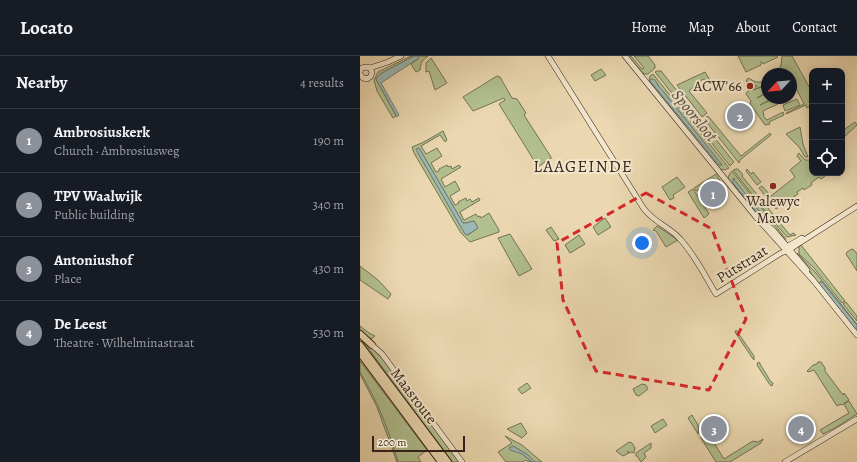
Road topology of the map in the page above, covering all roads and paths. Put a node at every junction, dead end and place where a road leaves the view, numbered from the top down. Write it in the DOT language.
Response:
graph roads {
  1 [pos="401,56"];
  2 [pos="548,56"];
  3 [pos="625,56"];
  4 [pos="371,70"];
  5 [pos="360,75"];
  6 [pos="857,206"];
  7 [pos="786,250"];
  8 [pos="360,334"];
  9 [pos="857,335"];
  10 [pos="360,345"];
  11 [pos="372,345"];
  12 [pos="360,353"];
  13 [pos="857,419"];
  14 [pos="441,462"];
  15 [pos="448,462"];
  16 [pos="462,462"];
  17 [pos="785,462"];
  1 -- 4 [label="main road"];
  2 -- 7 [label="main road, Putstraat"];
  3 -- 7 [label="main road"];
  4 -- 5 [label="main road"];
  4 -- 5 [label="main road"];
  6 -- 7 [label="main road, Putstraat"];
  7 -- 9 [label="main road"];
  8 -- 11 [label="highway"];
  10 -- 15 [label="highway, Maasroute"];
  11 -- 16 [label="main road"];
  12 -- 14 [label="highway, Maasroute"];
  13 -- 17 [label="main road"];
}
